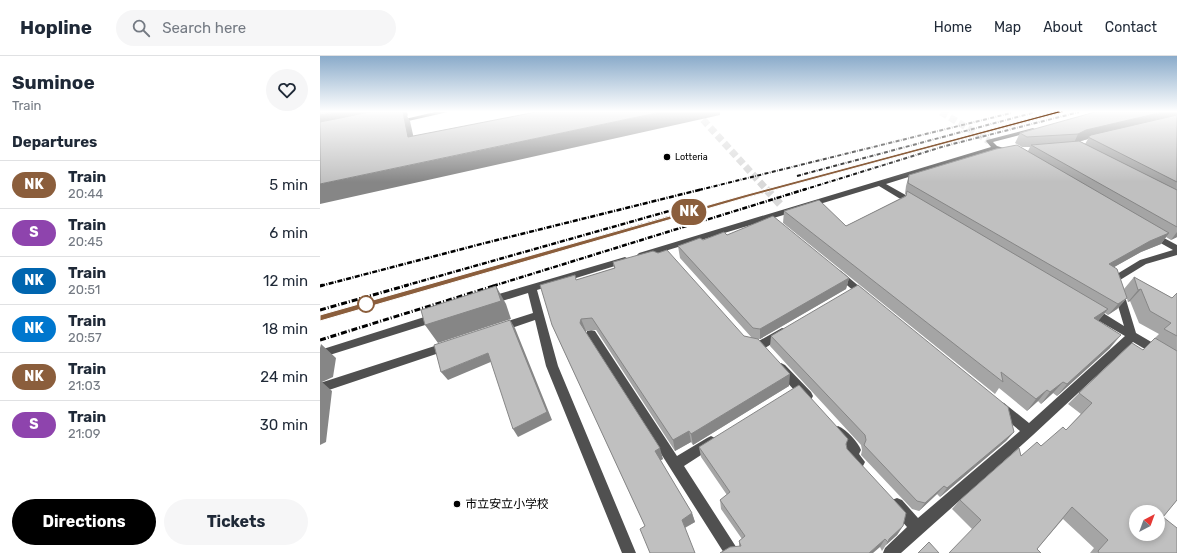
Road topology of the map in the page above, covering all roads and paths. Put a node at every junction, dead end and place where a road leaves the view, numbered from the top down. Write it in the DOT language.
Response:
graph roads {
  1 [pos="1012,135"];
  2 [pos="995,148"];
  3 [pos="1019,154"];
  4 [pos="880,183"];
  5 [pos="923,209"];
  6 [pos="768,217"];
  7 [pos="777,223"];
  8 [pos="1143,229"];
  9 [pos="1177,251"];
  10 [pos="832,269"];
  11 [pos="532,288"];
  12 [pos="479,304"];
  13 [pos="875,304"];
  14 [pos="1085,307"];
  15 [pos="449,314"];
  16 [pos="539,315"];
  17 [pos="788,329"];
  18 [pos="486,333"];
  19 [pos="591,334"];
  20 [pos="1132,336"];
  21 [pos="456,343"];
  22 [pos="320,354"];
  23 [pos="1177,362"];
  24 [pos="799,387"];
  25 [pos="320,388"];
  26 [pos="786,395"];
  27 [pos="992,401"];
  28 [pos="814,404"];
  29 [pos="830,422"];
  30 [pos="1029,431"];
  31 [pos="721,436"];
  32 [pos="676,464"];
  33 [pos="866,471"];
  34 [pos="891,499"];
  35 [pos="917,528"];
  36 [pos="629,553"];
  37 [pos="733,553"];
  38 [pos="890,553"];
  1 -- 2 [label="street"];
  2 -- 3 [label="street"];
  2 -- 4 [label="street"];
  4 -- 5 [label="street"];
  4 -- 6 [label="street"];
  6 -- 7 [label="street"];
  6 -- 11 [label="street"];
  8 -- 9 [label="street"];
  9 -- 20 [label="street"];
  10 -- 13 [label="street"];
  11 -- 12 [label="street"];
  11 -- 16 [label="street"];
  14 -- 20 [label="street"];
  15 -- 22 [label="street"];
  16 -- 18 [label="street"];
  16 -- 36 [label="street"];
  17 -- 24 [label="street"];
  19 -- 32 [label="street"];
  20 -- 23 [label="street"];
  20 -- 30 [label="street"];
  21 -- 25 [label="street"];
  24 -- 26 [label="street"];
  24 -- 28 [label="street"];
  27 -- 30 [label="street"];
  29 -- 33 [label="street"];
  30 -- 35 [label="street"];
  31 -- 32 [label="street"];
  32 -- 37 [label="street"];
  34 -- 35 [label="street"];
  35 -- 38 [label="street"];
}
